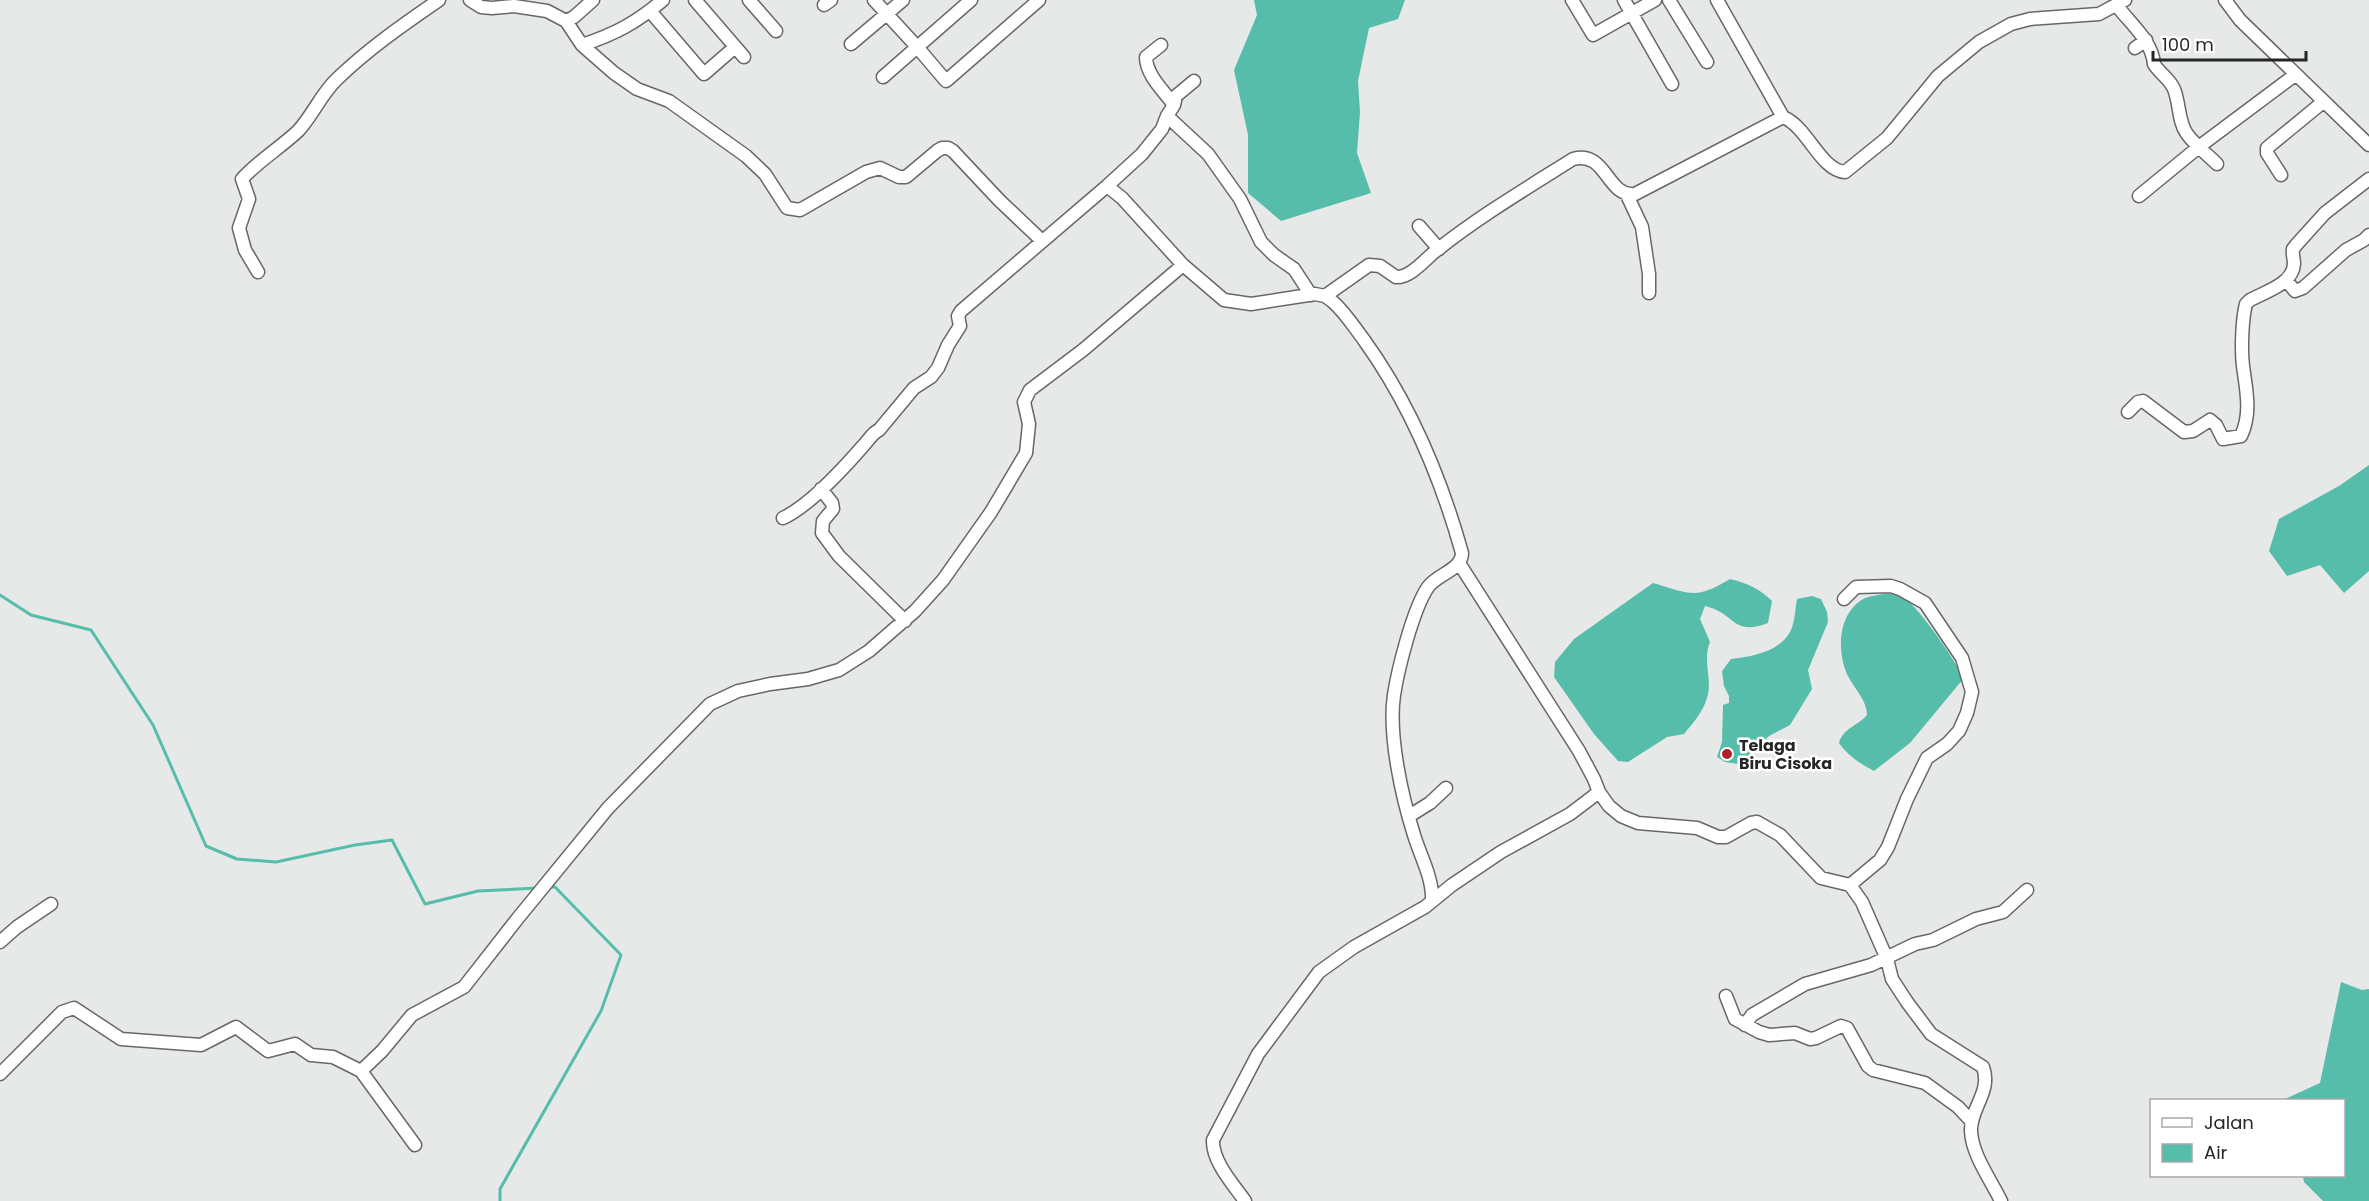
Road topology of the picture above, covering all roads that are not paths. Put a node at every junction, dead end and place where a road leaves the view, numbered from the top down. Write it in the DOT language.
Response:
graph roads {
  1 [pos="439,0"];
  2 [pos="470,0"];
  3 [pos="593,0"];
  4 [pos="663,0"];
  5 [pos="695,0"];
  6 [pos="749,0"];
  7 [pos="874,0"];
  8 [pos="903,0"];
  9 [pos="971,0"];
  10 [pos="1039,0"];
  11 [pos="1572,0"];
  12 [pos="1624,0"];
  13 [pos="1655,0"];
  14 [pos="1669,0"];
  15 [pos="1717,0"];
  16 [pos="2225,0"];
  17 [pos="2121,3"];
  18 [pos="650,11"];
  19 [pos="887,14"];
  20 [pos="1632,14"];
  21 [pos="566,21"];
  22 [pos="776,31"];
  23 [pos="2152,43"];
  24 [pos="851,44"];
  25 [pos="582,45"];
  26 [pos="1161,45"];
  27 [pos="918,48"];
  28 [pos="2134,48"];
  29 [pos="1707,62"];
  30 [pos="2295,75"];
  31 [pos="884,77"];
  32 [pos="1194,81"];
  33 [pos="1672,84"];
  34 [pos="2323,102"];
  35 [pos="1174,105"];
  36 [pos="1167,116"];
  37 [pos="1783,117"];
  38 [pos="2200,146"];
  39 [pos="2369,146"];
  40 [pos="2217,164"];
  41 [pos="2281,175"];
  42 [pos="2369,179"];
  43 [pos="1107,186"];
  44 [pos="1627,195"];
  45 [pos="2139,196"];
  46 [pos="1419,226"];
  47 [pos="2369,235"];
  48 [pos="1043,239"];
  49 [pos="1439,249"];
  50 [pos="1183,265"];
  51 [pos="258,272"];
  52 [pos="2286,280"];
  53 [pos="1649,293"];
  54 [pos="1311,295"];
  55 [pos="1324,296"];
  56 [pos="2128,412"];
  57 [pos="821,489"];
  58 [pos="783,518"];
  59 [pos="1459,563"];
  60 [pos="1844,600"];
  61 [pos="905,621"];
  62 [pos="1446,788"];
  63 [pos="1599,792"];
  64 [pos="1409,816"];
  65 [pos="1850,885"];
  66 [pos="2027,890"];
  67 [pos="1432,900"];
  68 [pos="51,904"];
  69 [pos="0,942"];
  70 [pos="1887,959"];
  71 [pos="1726,996"];
  72 [pos="1745,1025"];
  73 [pos="361,1071"];
  74 [pos="0,1074"];
  75 [pos="1972,1122"];
  76 [pos="415,1145"];
  77 [pos="1245,1201"];
  78 [pos="2001,1201"];
  1 -- 51 [label="street"];
  2 -- 21 [label="street"];
  3 -- 21 [label="street"];
  4 -- 18 [label="street"];
  5 -- 18 [label="street"];
  6 -- 22 [label="street"];
  7 -- 19 [label="street"];
  8 -- 19 [label="street"];
  9 -- 27 [label="street"];
  10 -- 27 [label="street"];
  11 -- 20 [label="street"];
  12 -- 20 [label="street"];
  13 -- 20 [label="street"];
  14 -- 29 [label="street"];
  15 -- 37 [label="street"];
  16 -- 30 [label="street"];
  17 -- 23 [label="street"];
  17 -- 37 [label="street"];
  18 -- 25 [label="street"];
  19 -- 24 [label="street"];
  19 -- 27 [label="street"];
  20 -- 33 [label="street"];
  21 -- 25 [label="street"];
  23 -- 28 [label="street"];
  23 -- 38 [label="street"];
  25 -- 48 [label="street"];
  26 -- 35 [label="street"];
  27 -- 31 [label="street"];
  30 -- 34 [label="street"];
  30 -- 38 [label="street"];
  32 -- 35 [label="street"];
  34 -- 39 [label="street"];
  34 -- 41 [label="street"];
  35 -- 36 [label="street"];
  36 -- 43 [label="street"];
  36 -- 54 [label="street"];
  37 -- 44 [label="street"];
  38 -- 40 [label="street"];
  38 -- 45 [label="street"];
  42 -- 52 [label="street"];
  43 -- 48 [label="street"];
  43 -- 50 [label="street"];
  44 -- 49 [label="street"];
  44 -- 53 [label="street"];
  46 -- 49 [label="street"];
  47 -- 52 [label="street"];
  48 -- 57 [label="street"];
  49 -- 55 [label="street"];
  50 -- 54 [label="street"];
  50 -- 61 [label="street"];
  52 -- 56 [label="street"];
  54 -- 55 [label="street"];
  55 -- 59 [label="street"];
  57 -- 58 [label="street"];
  57 -- 61 [label="street"];
  59 -- 63 [label="street"];
  59 -- 64 [label="street"];
  60 -- 65 [label="street"];
  61 -- 73 [label="street"];
  62 -- 64 [label="street"];
  63 -- 65 [label="street"];
  63 -- 67 [label="street"];
  64 -- 67 [label="street"];
  65 -- 70 [label="street"];
  66 -- 70 [label="street"];
  67 -- 77 [label="street"];
  68 -- 69 [label="street"];
  70 -- 72 [label="street"];
  70 -- 75 [label="street"];
  71 -- 72 [label="street"];
  72 -- 75 [label="street"];
  73 -- 74 [label="street"];
  73 -- 76 [label="street"];
  75 -- 78 [label="street"];
}
